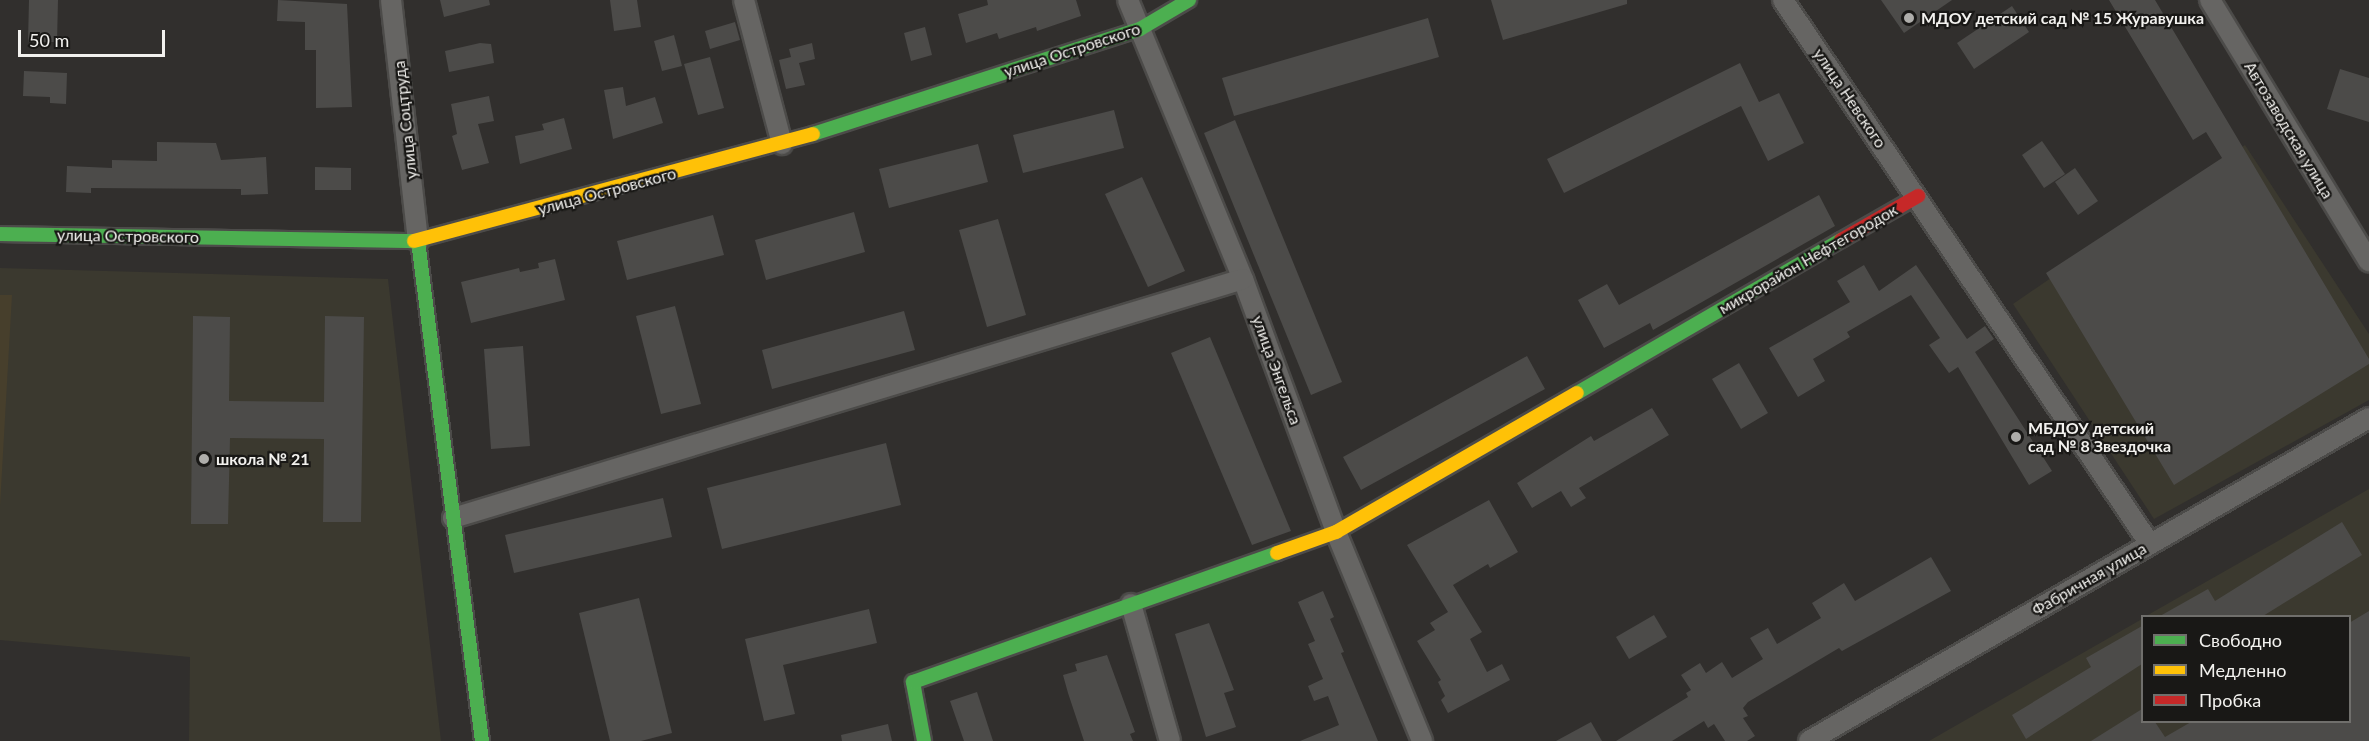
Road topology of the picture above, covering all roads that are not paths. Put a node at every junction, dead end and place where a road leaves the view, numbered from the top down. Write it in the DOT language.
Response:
graph roads {
  1 [pos="391,0"];
  2 [pos="744,0"];
  3 [pos="1128,0"];
  4 [pos="1189,0"];
  5 [pos="1783,0"];
  6 [pos="2210,0"];
  7 [pos="1140,29"];
  8 [pos="782,144"];
  9 [pos="1917,196"];
  10 [pos="0,234"];
  11 [pos="418,241"];
  12 [pos="2369,261"];
  13 [pos="1243,279"];
  14 [pos="2369,418"];
  15 [pos="453,518"];
  16 [pos="1336,532"];
  17 [pos="2150,544"];
  18 [pos="1131,604"];
  19 [pos="482,741"];
  20 [pos="924,741"];
  21 [pos="1170,741"];
  22 [pos="1422,741"];
  23 [pos="1809,741"];
  1 -- 11 [label="street, улица Соцтруда"];
  2 -- 8 [label="street"];
  3 -- 7 [label="street, улица Энгельса"];
  4 -- 7 [label="street, улица Островского"];
  5 -- 9 [label="street, улица Невского"];
  6 -- 12 [label="street, Автозаводская улица"];
  7 -- 8 [label="street, улица Островского"];
  7 -- 13 [label="street, улица Энгельса"];
  8 -- 11 [label="street, улица Островского"];
  9 -- 16 [label="street, микрорайон Нефтегородок"];
  9 -- 17 [label="street"];
  10 -- 11 [label="street, улица Островского"];
  11 -- 15 [label="street"];
  13 -- 15 [label="street"];
  13 -- 16 [label="street, улица Энгельса"];
  14 -- 17 [label="street, Фабричная улица"];
  15 -- 19 [label="street"];
  16 -- 18 [label="street, микрорайон Нефтегородок"];
  16 -- 22 [label="street, улица Энгельса"];
  17 -- 23 [label="street, Фабричная улица"];
  18 -- 20 [label="street, микрорайон Нефтегородок"];
  18 -- 21 [label="street"];
}
